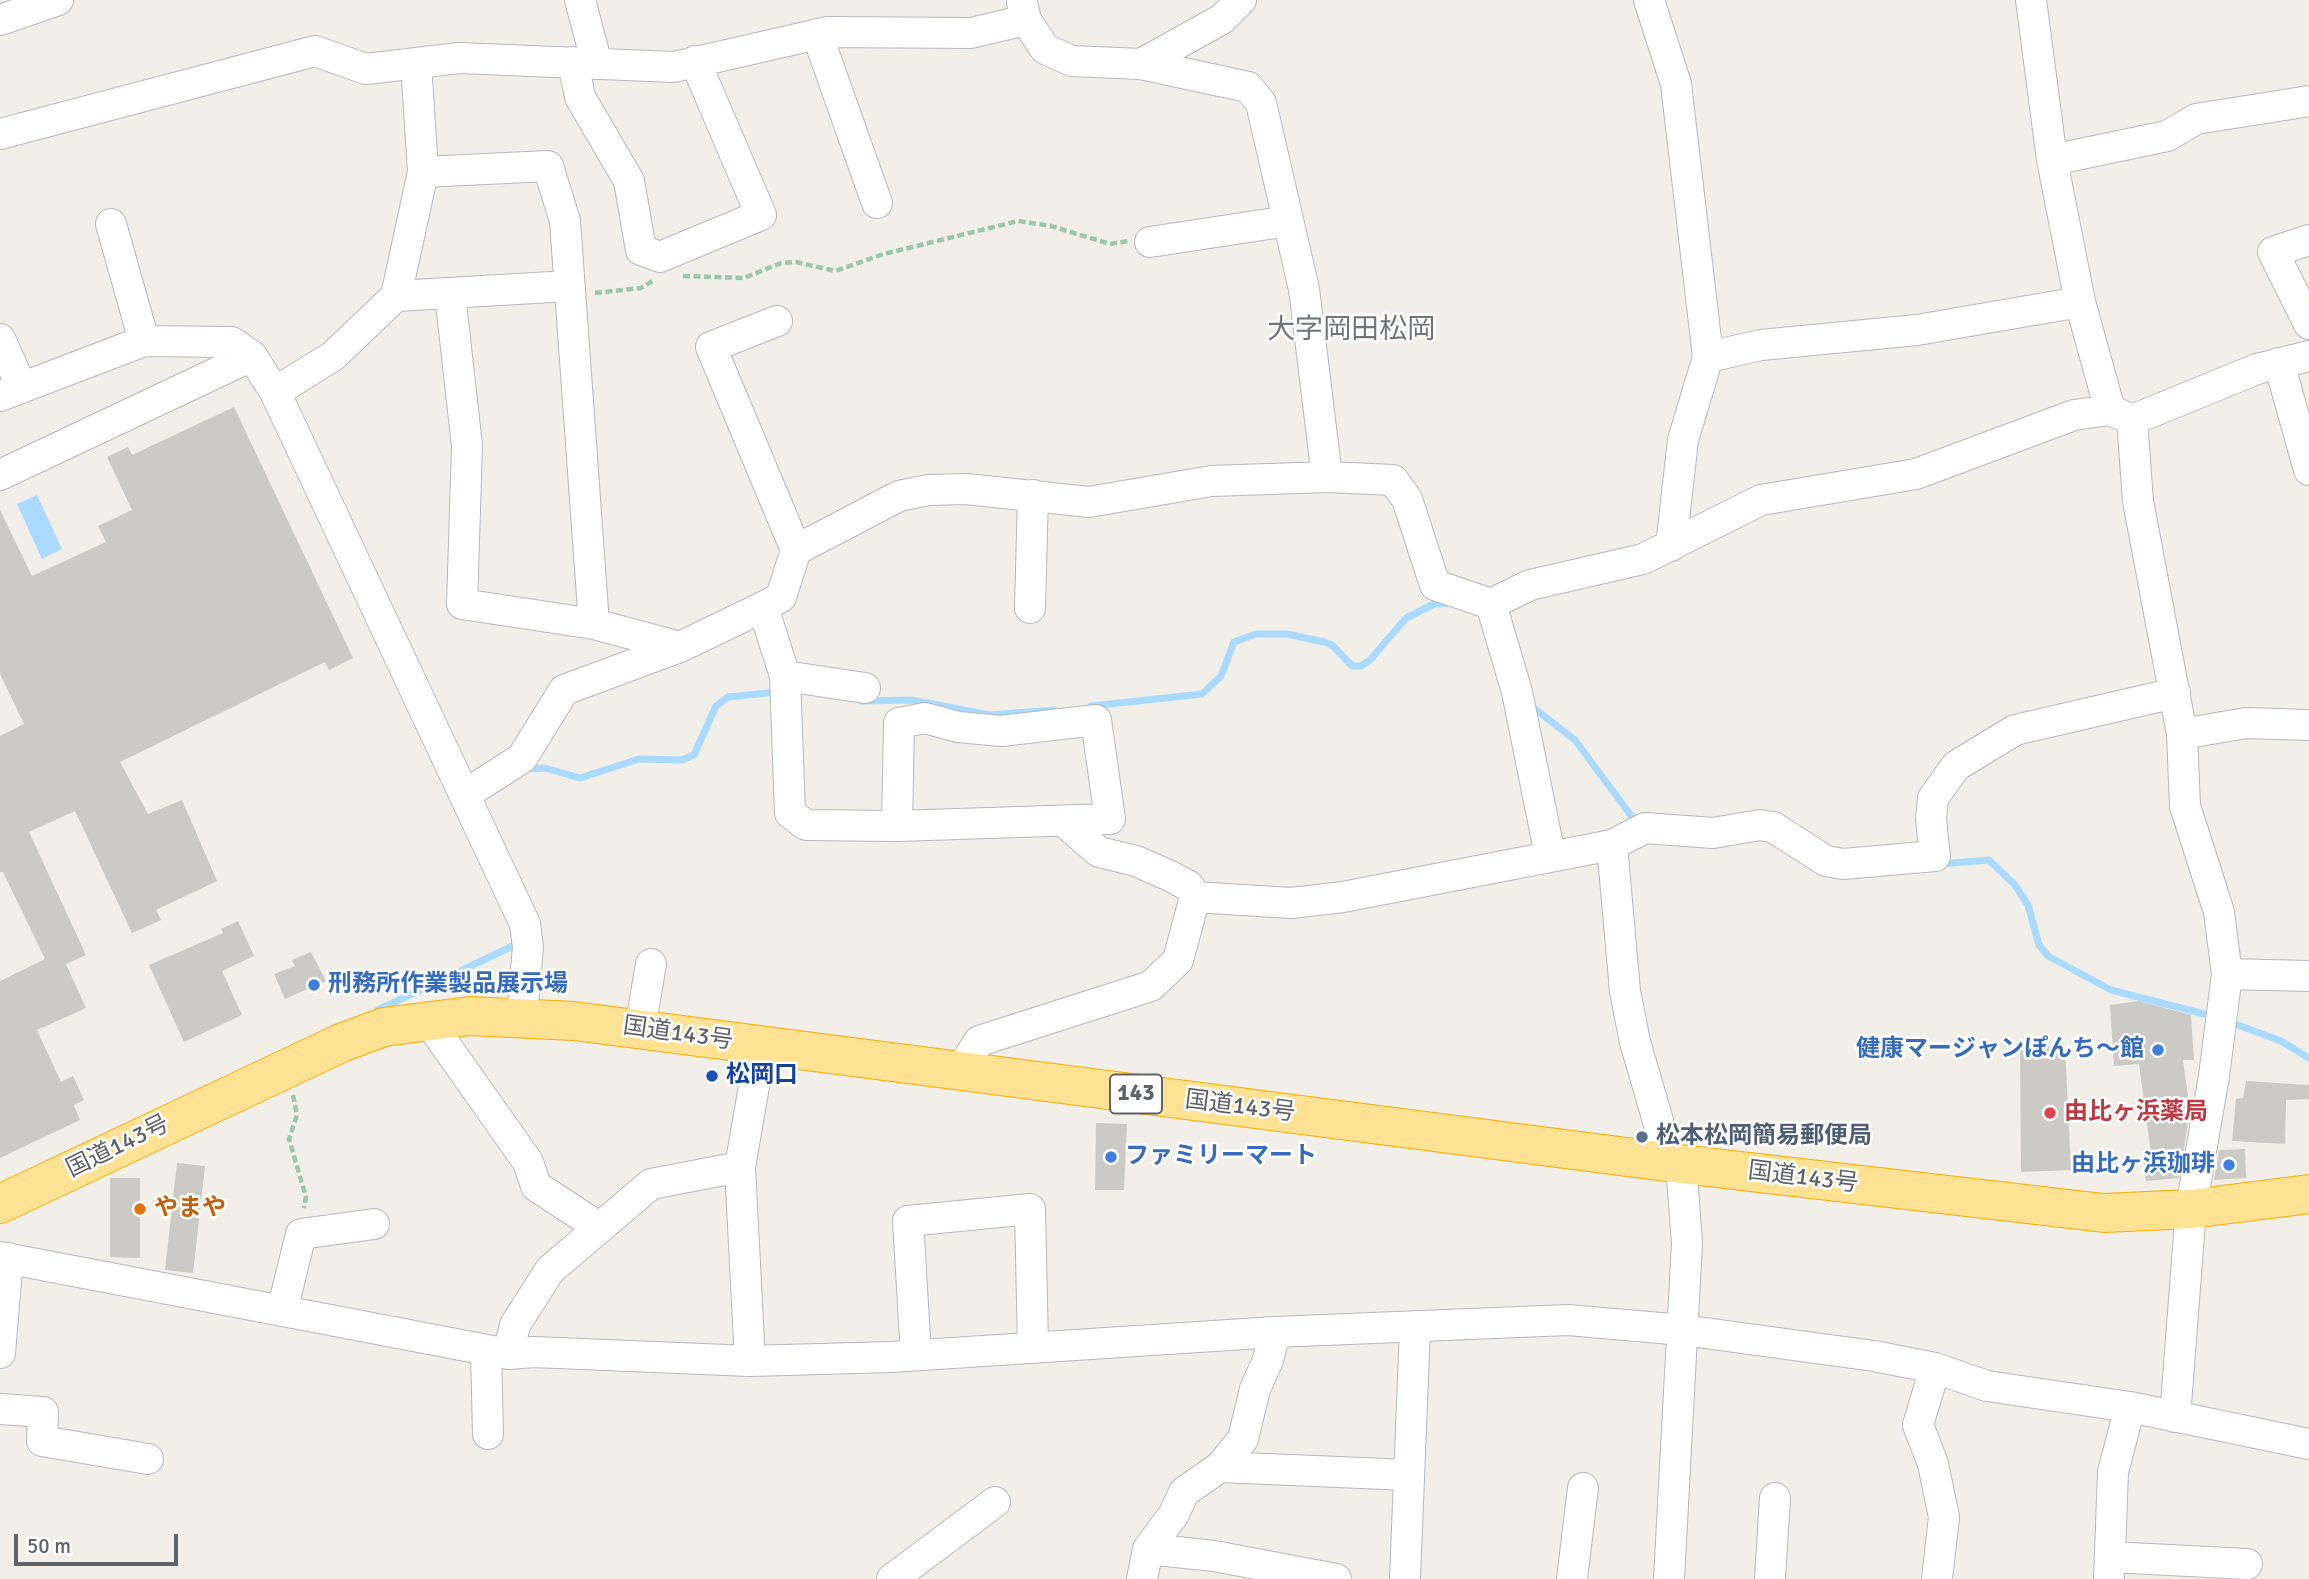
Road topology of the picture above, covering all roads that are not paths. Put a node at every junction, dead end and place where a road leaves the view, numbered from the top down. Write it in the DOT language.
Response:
graph roads {
  1 [pos="58,0"];
  2 [pos="580,0"];
  3 [pos="1241,0"];
  4 [pos="1649,0"];
  5 [pos="2031,0"];
  6 [pos="1024,10"];
  7 [pos="14,11"];
  8 [pos="817,34"];
  9 [pos="695,61"];
  10 [pos="416,63"];
  11 [pos="585,63"];
  12 [pos="1141,64"];
  13 [pos="2309,102"];
  14 [pos="0,134"];
  15 [pos="2052,160"];
  16 [pos="422,172"];
  17 [pos="877,203"];
  18 [pos="1288,221"];
  19 [pos="111,224"];
  20 [pos="2309,240"];
  21 [pos="1150,242"];
  22 [pos="570,291"];
  23 [pos="450,294"];
  24 [pos="396,296"];
  25 [pos="2080,302"];
  26 [pos="778,321"];
  27 [pos="2309,324"];
  28 [pos="0,339"];
  29 [pos="144,341"];
  30 [pos="252,356"];
  31 [pos="2309,356"];
  32 [pos="1708,357"];
  33 [pos="2279,363"];
  34 [pos="11,392"];
  35 [pos="275,392"];
  36 [pos="2121,415"];
  37 [pos="2309,470"];
  38 [pos="0,475"];
  39 [pos="1327,477"];
  40 [pos="1033,495"];
  41 [pos="1671,546"];
  42 [pos="796,550"];
  43 [pos="1492,604"];
  44 [pos="763,607"];
  45 [pos="1030,608"];
  46 [pos="594,624"];
  47 [pos="680,647"];
  48 [pos="785,685"];
  49 [pos="865,688"];
  50 [pos="2175,693"];
  51 [pos="2309,725"];
  52 [pos="2182,734"];
  53 [pos="466,794"];
  54 [pos="1063,821"];
  55 [pos="897,826"];
  56 [pos="1612,845"];
  57 [pos="1550,855"];
  58 [pos="1195,897"];
  59 [pos="652,964"];
  60 [pos="2227,974"];
  61 [pos="2309,976"];
  62 [pos="522,1017"];
  63 [pos="427,1019"];
  64 [pos="640,1030"];
  65 [pos="761,1046"];
  66 [pos="960,1071"];
  67 [pos="1675,1163"];
  68 [pos="740,1167"];
  69 [pos="2309,1194"];
  70 [pos="0,1204"];
  71 [pos="2191,1209"];
  72 [pos="374,1224"];
  73 [pos="600,1228"];
  74 [pos="4,1258"];
  75 [pos="282,1311"];
  76 [pos="1415,1327"];
  77 [pos="1684,1330"];
  78 [pos="1275,1332"];
  79 [pos="1033,1347"];
  80 [pos="497,1352"];
  81 [pos="0,1353"];
  82 [pos="916,1355"];
  83 [pos="750,1361"];
  84 [pos="1935,1368"];
  85 [pos="2130,1407"];
  86 [pos="0,1409"];
  87 [pos="2175,1417"];
  88 [pos="488,1434"];
  89 [pos="2309,1444"];
  90 [pos="148,1459"];
  91 [pos="1220,1467"];
  92 [pos="1409,1475"];
  93 [pos="1583,1488"];
  94 [pos="1775,1498"];
  95 [pos="995,1502"];
  96 [pos="1148,1549"];
  97 [pos="2247,1564"];
  98 [pos="2110,1568"];
  99 [pos="892,1579"];
  100 [pos="1142,1579"];
  101 [pos="1336,1579"];
  102 [pos="1405,1579"];
  103 [pos="1572,1579"];
  104 [pos="1670,1579"];
  105 [pos="1770,1579"];
  106 [pos="1937,1579"];
  1 -- 7 [label="street"];
  2 -- 11 [label="street"];
  3 -- 12 [label="street"];
  4 -- 32 [label="street"];
  5 -- 15 [label="street"];
  6 -- 8 [label="street"];
  6 -- 12 [label="street"];
  8 -- 9 [label="street"];
  8 -- 17 [label="street"];
  9 -- 11 [label="street"];
  9 -- 11 [label="street"];
  10 -- 11 [label="street"];
  10 -- 14 [label="street"];
  10 -- 16 [label="street"];
  12 -- 18 [label="street"];
  13 -- 15 [label="street"];
  15 -- 25 [label="street"];
  16 -- 22 [label="street"];
  16 -- 24 [label="street"];
  18 -- 21 [label="street"];
  18 -- 39 [label="street"];
  19 -- 29 [label="street"];
  20 -- 27 [label="street"];
  22 -- 23 [label="street"];
  22 -- 46 [label="street"];
  23 -- 24 [label="street"];
  23 -- 46 [label="street"];
  24 -- 35 [label="street"];
  25 -- 32 [label="street"];
  25 -- 36 [label="street"];
  26 -- 42 [label="street"];
  28 -- 34 [label="street"];
  29 -- 30 [label="street"];
  29 -- 34 [label="street"];
  30 -- 35 [label="street"];
  30 -- 38 [label="street"];
  31 -- 33 [label="street"];
  32 -- 41 [label="street"];
  33 -- 36 [label="street"];
  33 -- 37 [label="street"];
  35 -- 53 [label="street"];
  36 -- 41 [label="street"];
  36 -- 50 [label="street"];
  39 -- 40 [label="street"];
  39 -- 43 [label="street"];
  40 -- 42 [label="street"];
  40 -- 45 [label="street"];
  41 -- 43 [label="street"];
  42 -- 44 [label="street"];
  43 -- 57 [label="street"];
  44 -- 47 [label="street"];
  44 -- 48 [label="street"];
  46 -- 47 [label="street"];
  47 -- 53 [label="street"];
  48 -- 49 [label="street"];
  48 -- 55 [label="street"];
  50 -- 52 [label="street"];
  50 -- 56 [label="street"];
  51 -- 52 [label="street"];
  52 -- 60 [label="street"];
  53 -- 62 [label="street"];
  54 -- 55 [label="street"];
  54 -- 55 [label="street"];
  54 -- 58 [label="street"];
  56 -- 57 [label="street"];
  56 -- 67 [label="street"];
  57 -- 58 [label="street"];
  58 -- 66 [label="street"];
  59 -- 64 [label="street"];
  60 -- 61 [label="street"];
  60 -- 71 [label="street"];
  62 -- 63 [label="highway, 国道143号 / 143"];
  62 -- 64 [label="highway, 国道143号 / 143"];
  63 -- 70 [label="highway, 国道143号 / 143"];
  63 -- 73 [label="street"];
  64 -- 65 [label="highway, 国道143号 / 143"];
  65 -- 66 [label="highway, 国道143号 / 143"];
  65 -- 68 [label="street"];
  66 -- 67 [label="highway, 国道143号 / 143"];
  67 -- 71 [label="highway, 国道143号 / 143"];
  67 -- 77 [label="street"];
  68 -- 73 [label="street"];
  68 -- 83 [label="street"];
  69 -- 71 [label="highway, 国道143号 / 143"];
  71 -- 87 [label="street"];
  72 -- 75 [label="street"];
  73 -- 80 [label="street"];
  74 -- 75 [label="street"];
  74 -- 81 [label="street"];
  75 -- 80 [label="street"];
  76 -- 77 [label="street"];
  76 -- 78 [label="street"];
  76 -- 92 [label="street"];
  77 -- 84 [label="street"];
  77 -- 104 [label="street"];
  78 -- 79 [label="street"];
  78 -- 91 [label="street"];
  79 -- 82 [label="street"];
  79 -- 82 [label="street"];
  80 -- 83 [label="street"];
  80 -- 88 [label="street"];
  82 -- 83 [label="street"];
  84 -- 85 [label="street"];
  84 -- 106 [label="street"];
  85 -- 87 [label="street"];
  85 -- 98 [label="street"];
  86 -- 90 [label="street"];
  87 -- 89 [label="street"];
  91 -- 92 [label="street"];
  91 -- 96 [label="street"];
  92 -- 102 [label="street"];
  93 -- 103 [label="street"];
  94 -- 105 [label="street"];
  95 -- 99 [label="street"];
  96 -- 100 [label="street"];
  96 -- 101 [label="street"];
  97 -- 98 [label="street"];
}
